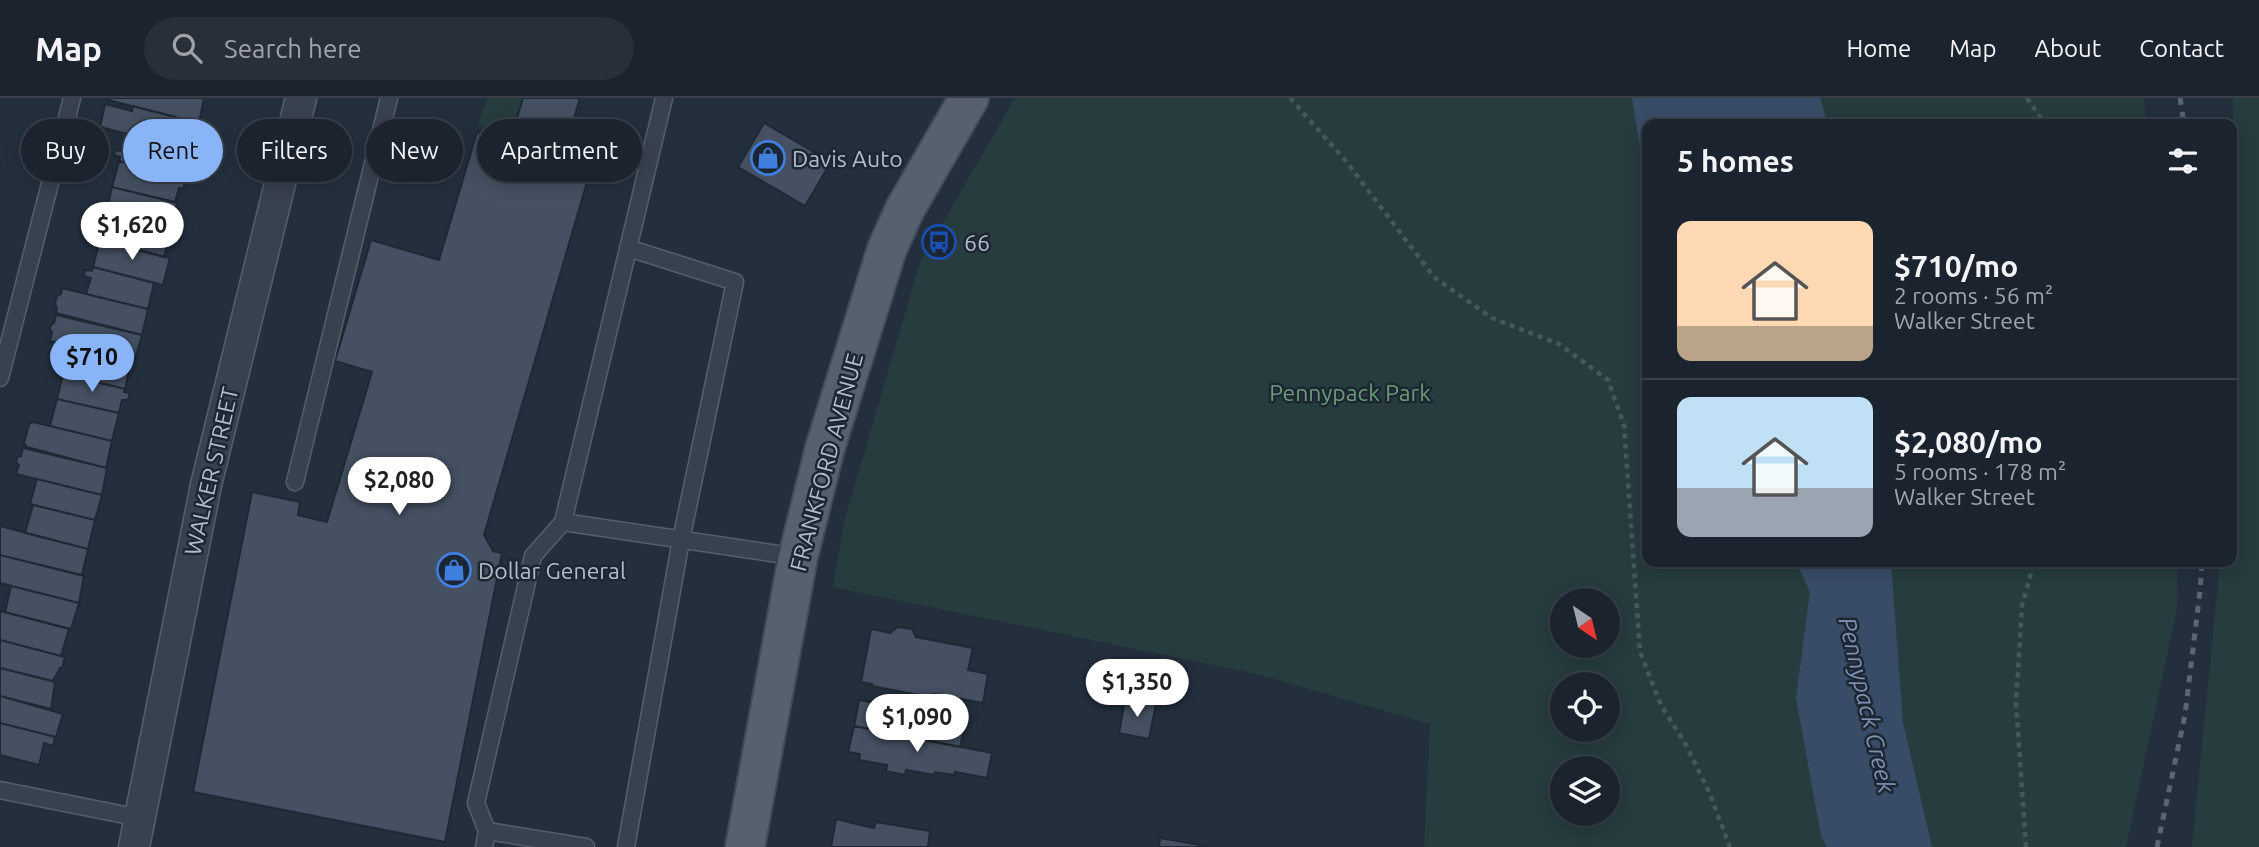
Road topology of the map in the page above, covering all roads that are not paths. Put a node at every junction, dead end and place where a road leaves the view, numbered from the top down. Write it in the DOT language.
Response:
graph roads {
  1 [pos="72,98"];
  2 [pos="301,98"];
  3 [pos="389,98"];
  4 [pos="664,98"];
  5 [pos="969,98"];
  6 [pos="628,248"];
  7 [pos="0,378"];
  8 [pos="295,482"];
  9 [pos="563,522"];
  10 [pos="681,540"];
  11 [pos="799,557"];
  12 [pos="0,790"];
  13 [pos="137,833"];
  14 [pos="486,839"];
  15 [pos="586,847"];
  16 [pos="626,847"];
  17 [pos="745,847"];
  1 -- 7 [label="lane"];
  2 -- 13 [label="street, WALKER STREET"];
  3 -- 8 [label="lane"];
  4 -- 6 [label="lane"];
  5 -- 11 [label="main road, FRANKFORD AVENUE"];
  6 -- 9 [label="lane"];
  6 -- 10 [label="lane"];
  9 -- 10 [label="lane"];
  9 -- 14 [label="lane"];
  10 -- 11 [label="lane"];
  10 -- 16 [label="lane"];
  11 -- 17 [label="main road, FRANKFORD AVENUE"];
  12 -- 13 [label="lane"];
  14 -- 15 [label="lane"];
}
